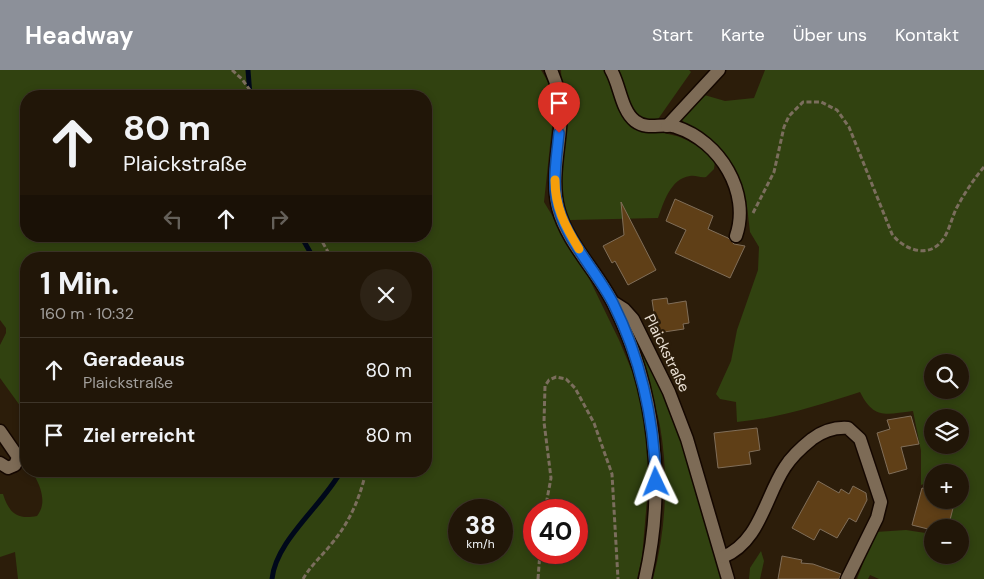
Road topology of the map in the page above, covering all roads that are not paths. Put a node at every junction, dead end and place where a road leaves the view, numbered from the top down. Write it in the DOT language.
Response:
graph roads {
  1 [pos="551,70"];
  2 [pos="611,70"];
  3 [pos="719,70"];
  4 [pos="667,126"];
  5 [pos="736,236"];
  6 [pos="612,302"];
  7 [pos="644,340"];
  8 [pos="630,342"];
  9 [pos="0,430"];
  10 [pos="0,463"];
  11 [pos="724,557"];
  12 [pos="645,579"];
  13 [pos="728,579"];
  14 [pos="847,579"];
  1 -- 6 [label="street, Plaickstraße"];
  2 -- 4 [label="street"];
  3 -- 4 [label="street"];
  4 -- 5 [label="street"];
  6 -- 7 [label="street, Plaickstraße"];
  6 -- 8 [label="street"];
  7 -- 8 [label="street"];
  7 -- 11 [label="street, Plaickstraße"];
  8 -- 12 [label="street"];
  9 -- 10 [label="street"];
  11 -- 13 [label="street, Plaickstraße"];
  11 -- 14 [label="street"];
}
